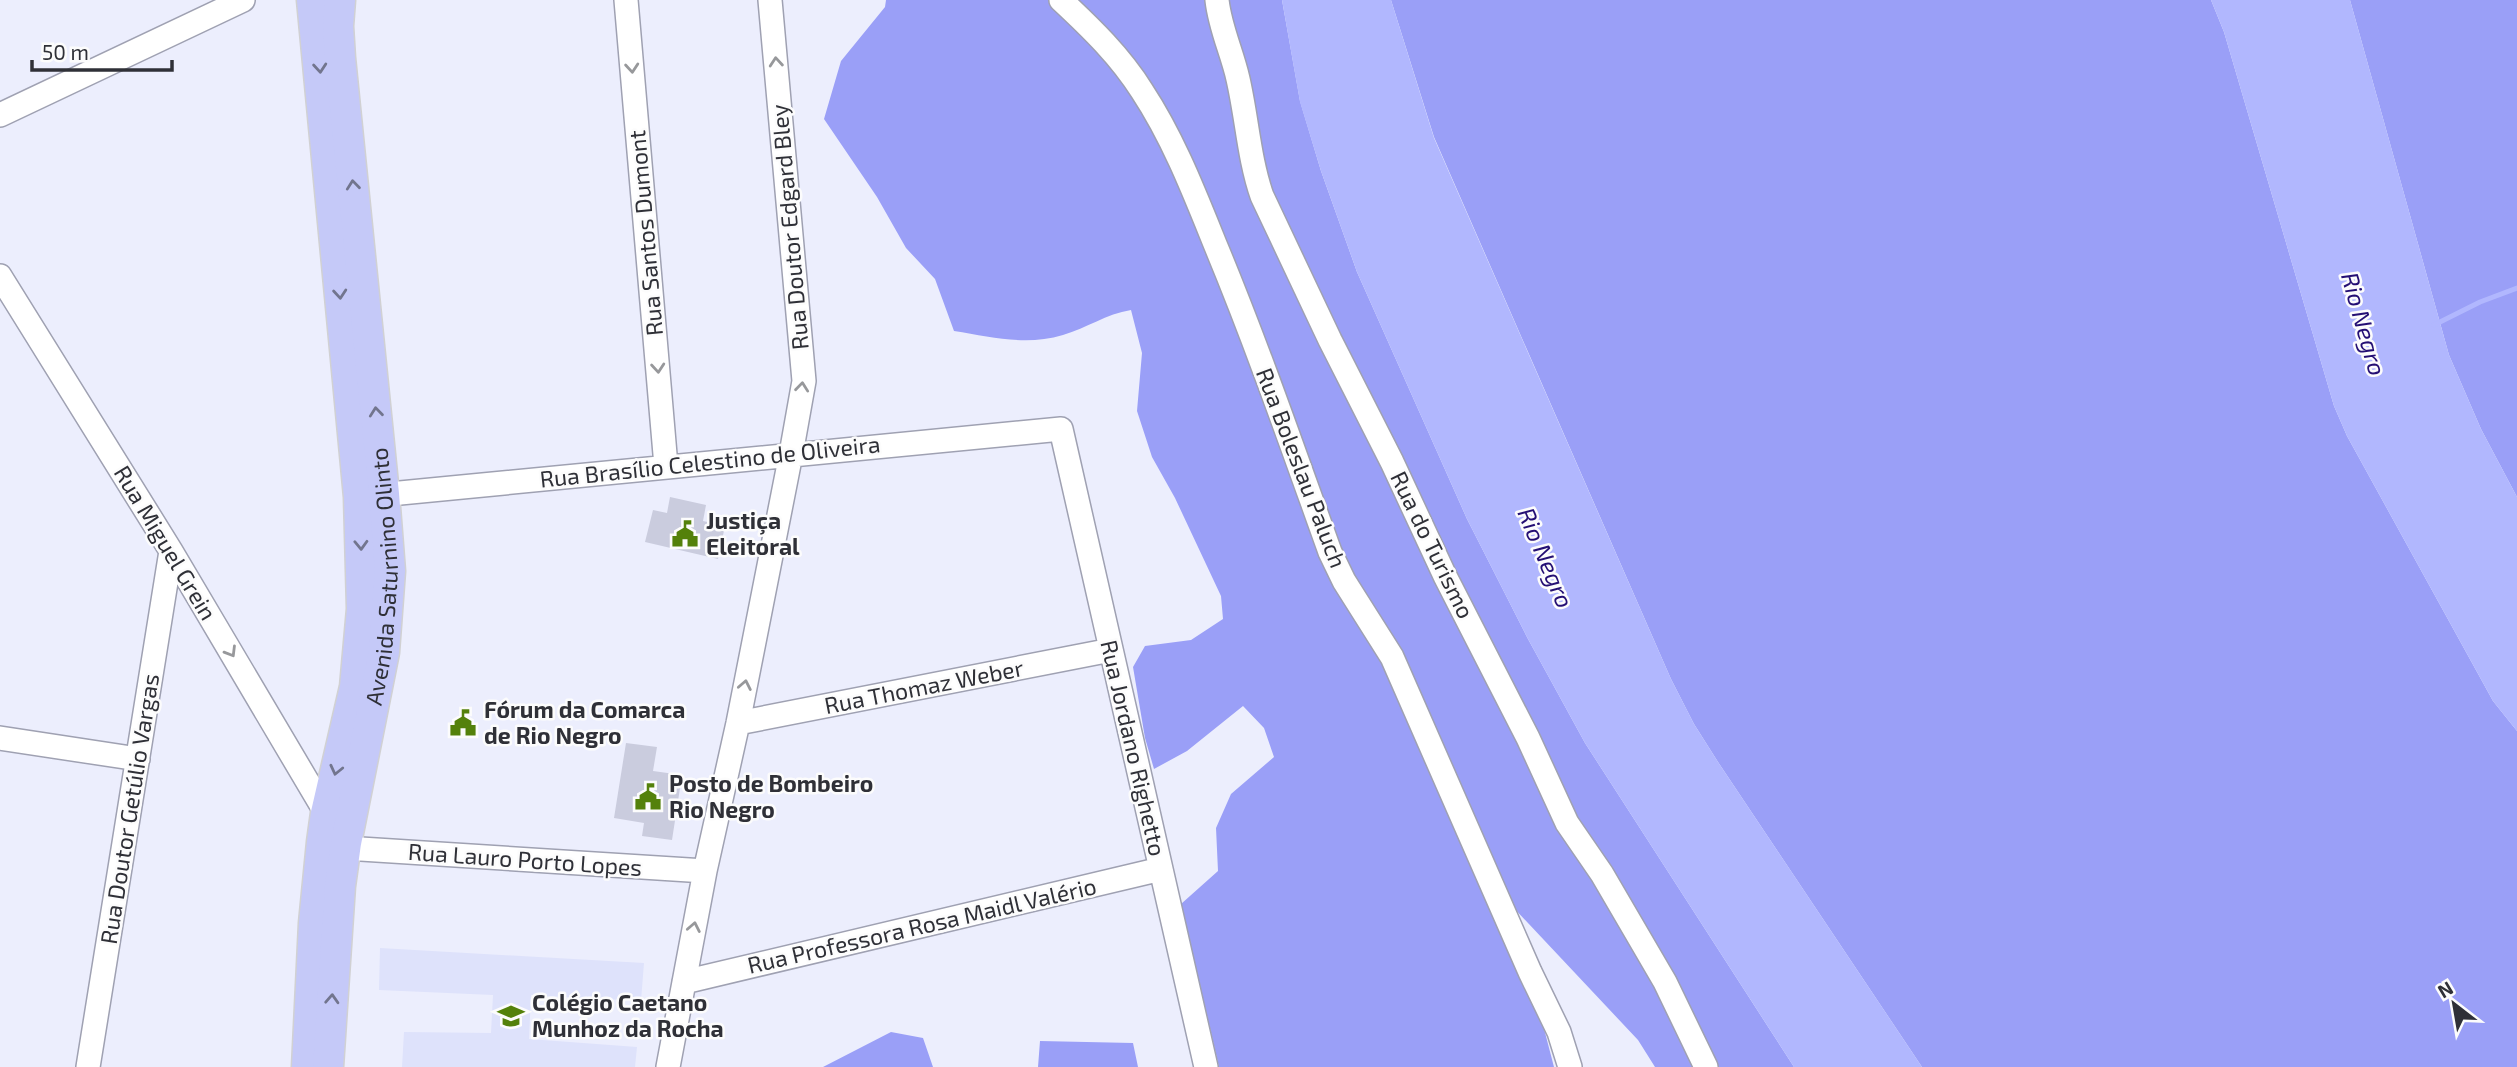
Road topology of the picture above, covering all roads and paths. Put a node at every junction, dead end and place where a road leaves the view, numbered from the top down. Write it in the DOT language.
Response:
graph roads {
  1 [pos="243,0"];
  2 [pos="312,0"];
  3 [pos="341,0"];
  4 [pos="626,0"];
  5 [pos="770,0"];
  6 [pos="1061,0"];
  7 [pos="1217,0"];
  8 [pos="0,115"];
  9 [pos="0,276"];
  10 [pos="1061,429"];
  11 [pos="791,454"];
  12 [pos="666,466"];
  13 [pos="372,495"];
  14 [pos="171,551"];
  15 [pos="1111,650"];
  16 [pos="738,723"];
  17 [pos="0,738"];
  18 [pos="138,759"];
  19 [pos="331,834"];
  20 [pos="1161,869"];
  21 [pos="705,871"];
  22 [pos="684,982"];
  23 [pos="88,1067"];
  24 [pos="307,1067"];
  25 [pos="328,1067"];
  26 [pos="668,1067"];
  27 [pos="1206,1067"];
  28 [pos="1570,1067"];
  29 [pos="1706,1067"];
  1 -- 8 [label="street"];
  2 -- 13 [label="main road, Avenida Saturnino Olinto, one-way"];
  13 -- 3 [label="main road, Avenida Saturnino Olinto, one-way"];
  4 -- 12 [label="street, Rua Santos Dumont, one-way"];
  11 -- 5 [label="street, Rua Doutor Edgard Bley, one-way"];
  6 -- 28 [label="street, Rua Boleslau Paluch"];
  7 -- 29 [label="street, Rua do Turismo"];
  9 -- 14 [label="street, Rua Miguel Grein"];
  10 -- 11 [label="street, Rua Brasílio Celestino de Oliveira"];
  10 -- 15 [label="street, Rua Jordano Righetto"];
  11 -- 12 [label="street, Rua Brasílio Celestino de Oliveira"];
  16 -- 11 [label="street, Rua Doutor Edgard Bley, one-way"];
  12 -- 13 [label="street, Rua Brasílio Celestino de Oliveira"];
  13 -- 19 [label="main road, Avenida Saturnino Olinto, one-way"];
  13 -- 19 [label="main road, Avenida Saturnino Olinto"];
  14 -- 18 [label="street, Rua Doutor Getúlio Vargas"];
  14 -- 19 [label="street, Rua Miguel Grein, one-way"];
  15 -- 16 [label="street, Rua Thomaz Weber"];
  15 -- 20 [label="street, Rua Jordano Righetto"];
  16 -- 21 [label="street, Rua Doutor Edgard Bley"];
  17 -- 18 [label="street"];
  18 -- 23 [label="street, Rua Doutor Getúlio Vargas"];
  19 -- 21 [label="street, Rua Lauro Porto Lopes"];
  19 -- 24 [label="main road, Avenida Saturnino Olinto"];
  25 -- 19 [label="main road, Avenida Saturnino Olinto, one-way"];
  20 -- 22 [label="street, Rua Professora Rosa Maidl Valério"];
  20 -- 27 [label="street, Rua Jordano Righetto"];
  22 -- 21 [label="street, Rua Doutor Edgard Bley, one-way"];
  22 -- 26 [label="street, Rua Doutor Edgard Bley"];
}
